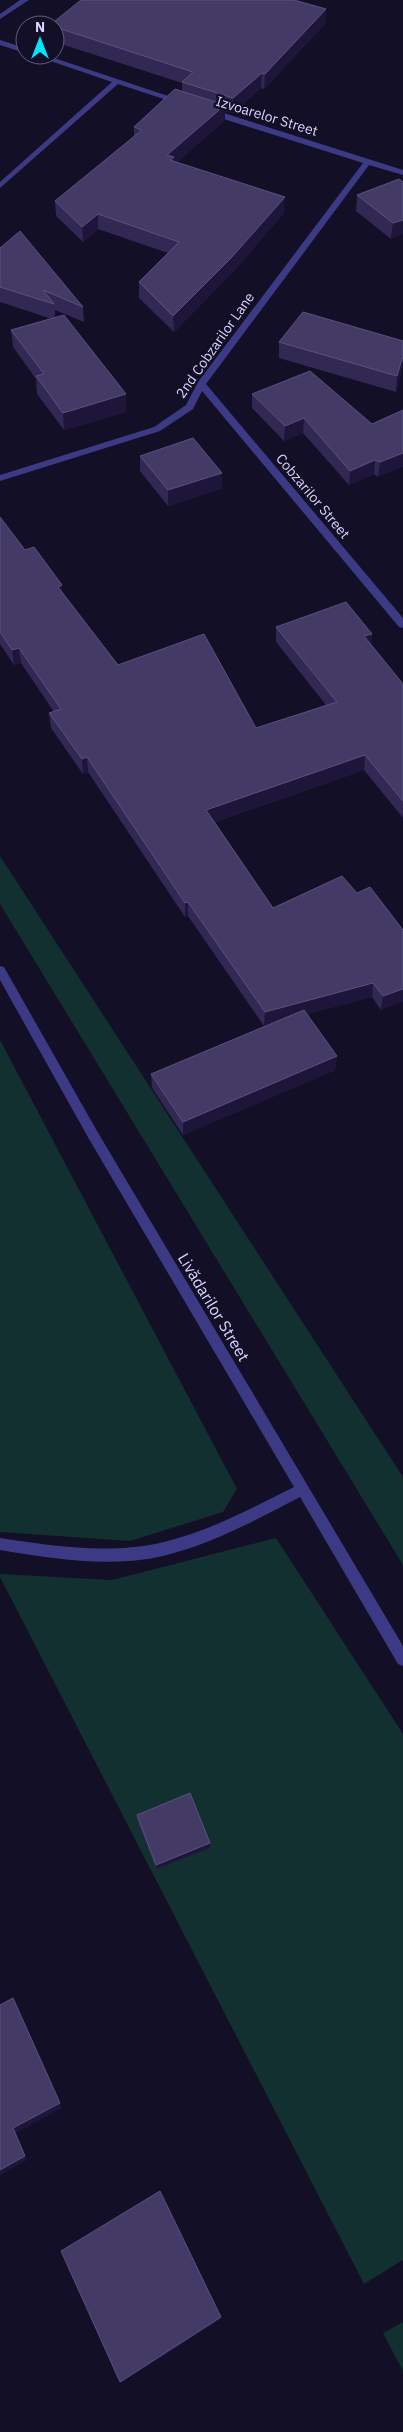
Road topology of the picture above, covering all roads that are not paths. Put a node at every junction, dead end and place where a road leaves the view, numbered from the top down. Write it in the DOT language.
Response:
graph roads {
  1 [pos="25,0"];
  2 [pos="0,17"];
  3 [pos="0,42"];
  4 [pos="15,47"];
  5 [pos="65,65"];
  6 [pos="116,82"];
  7 [pos="191,105"];
  8 [pos="200,108"];
  9 [pos="368,161"];
  10 [pos="403,173"];
  11 [pos="0,186"];
  12 [pos="201,384"];
  13 [pos="0,478"];
  14 [pos="403,626"];
  15 [pos="0,970"];
  16 [pos="303,1489"];
  17 [pos="0,1544"];
  18 [pos="403,1659"];
  1 -- 2 [label="street"];
  3 -- 4 [label="street"];
  5 -- 6 [label="street, Izvoarelor Street"];
  6 -- 7 [label="street, Izvoarelor Street"];
  6 -- 11 [label="street"];
  8 -- 9 [label="street, Izvoarelor Street"];
  9 -- 10 [label="street, Izvoarelor Street"];
  9 -- 12 [label="street, 2nd Cobzarilor Lane"];
  12 -- 13 [label="street, 2nd Cobzarilor Lane"];
  12 -- 14 [label="street, Cobzarilor Street"];
  15 -- 16 [label="street, Livădarilor Street"];
  16 -- 17 [label="street"];
  16 -- 18 [label="street, Livădarilor Street"];
}
